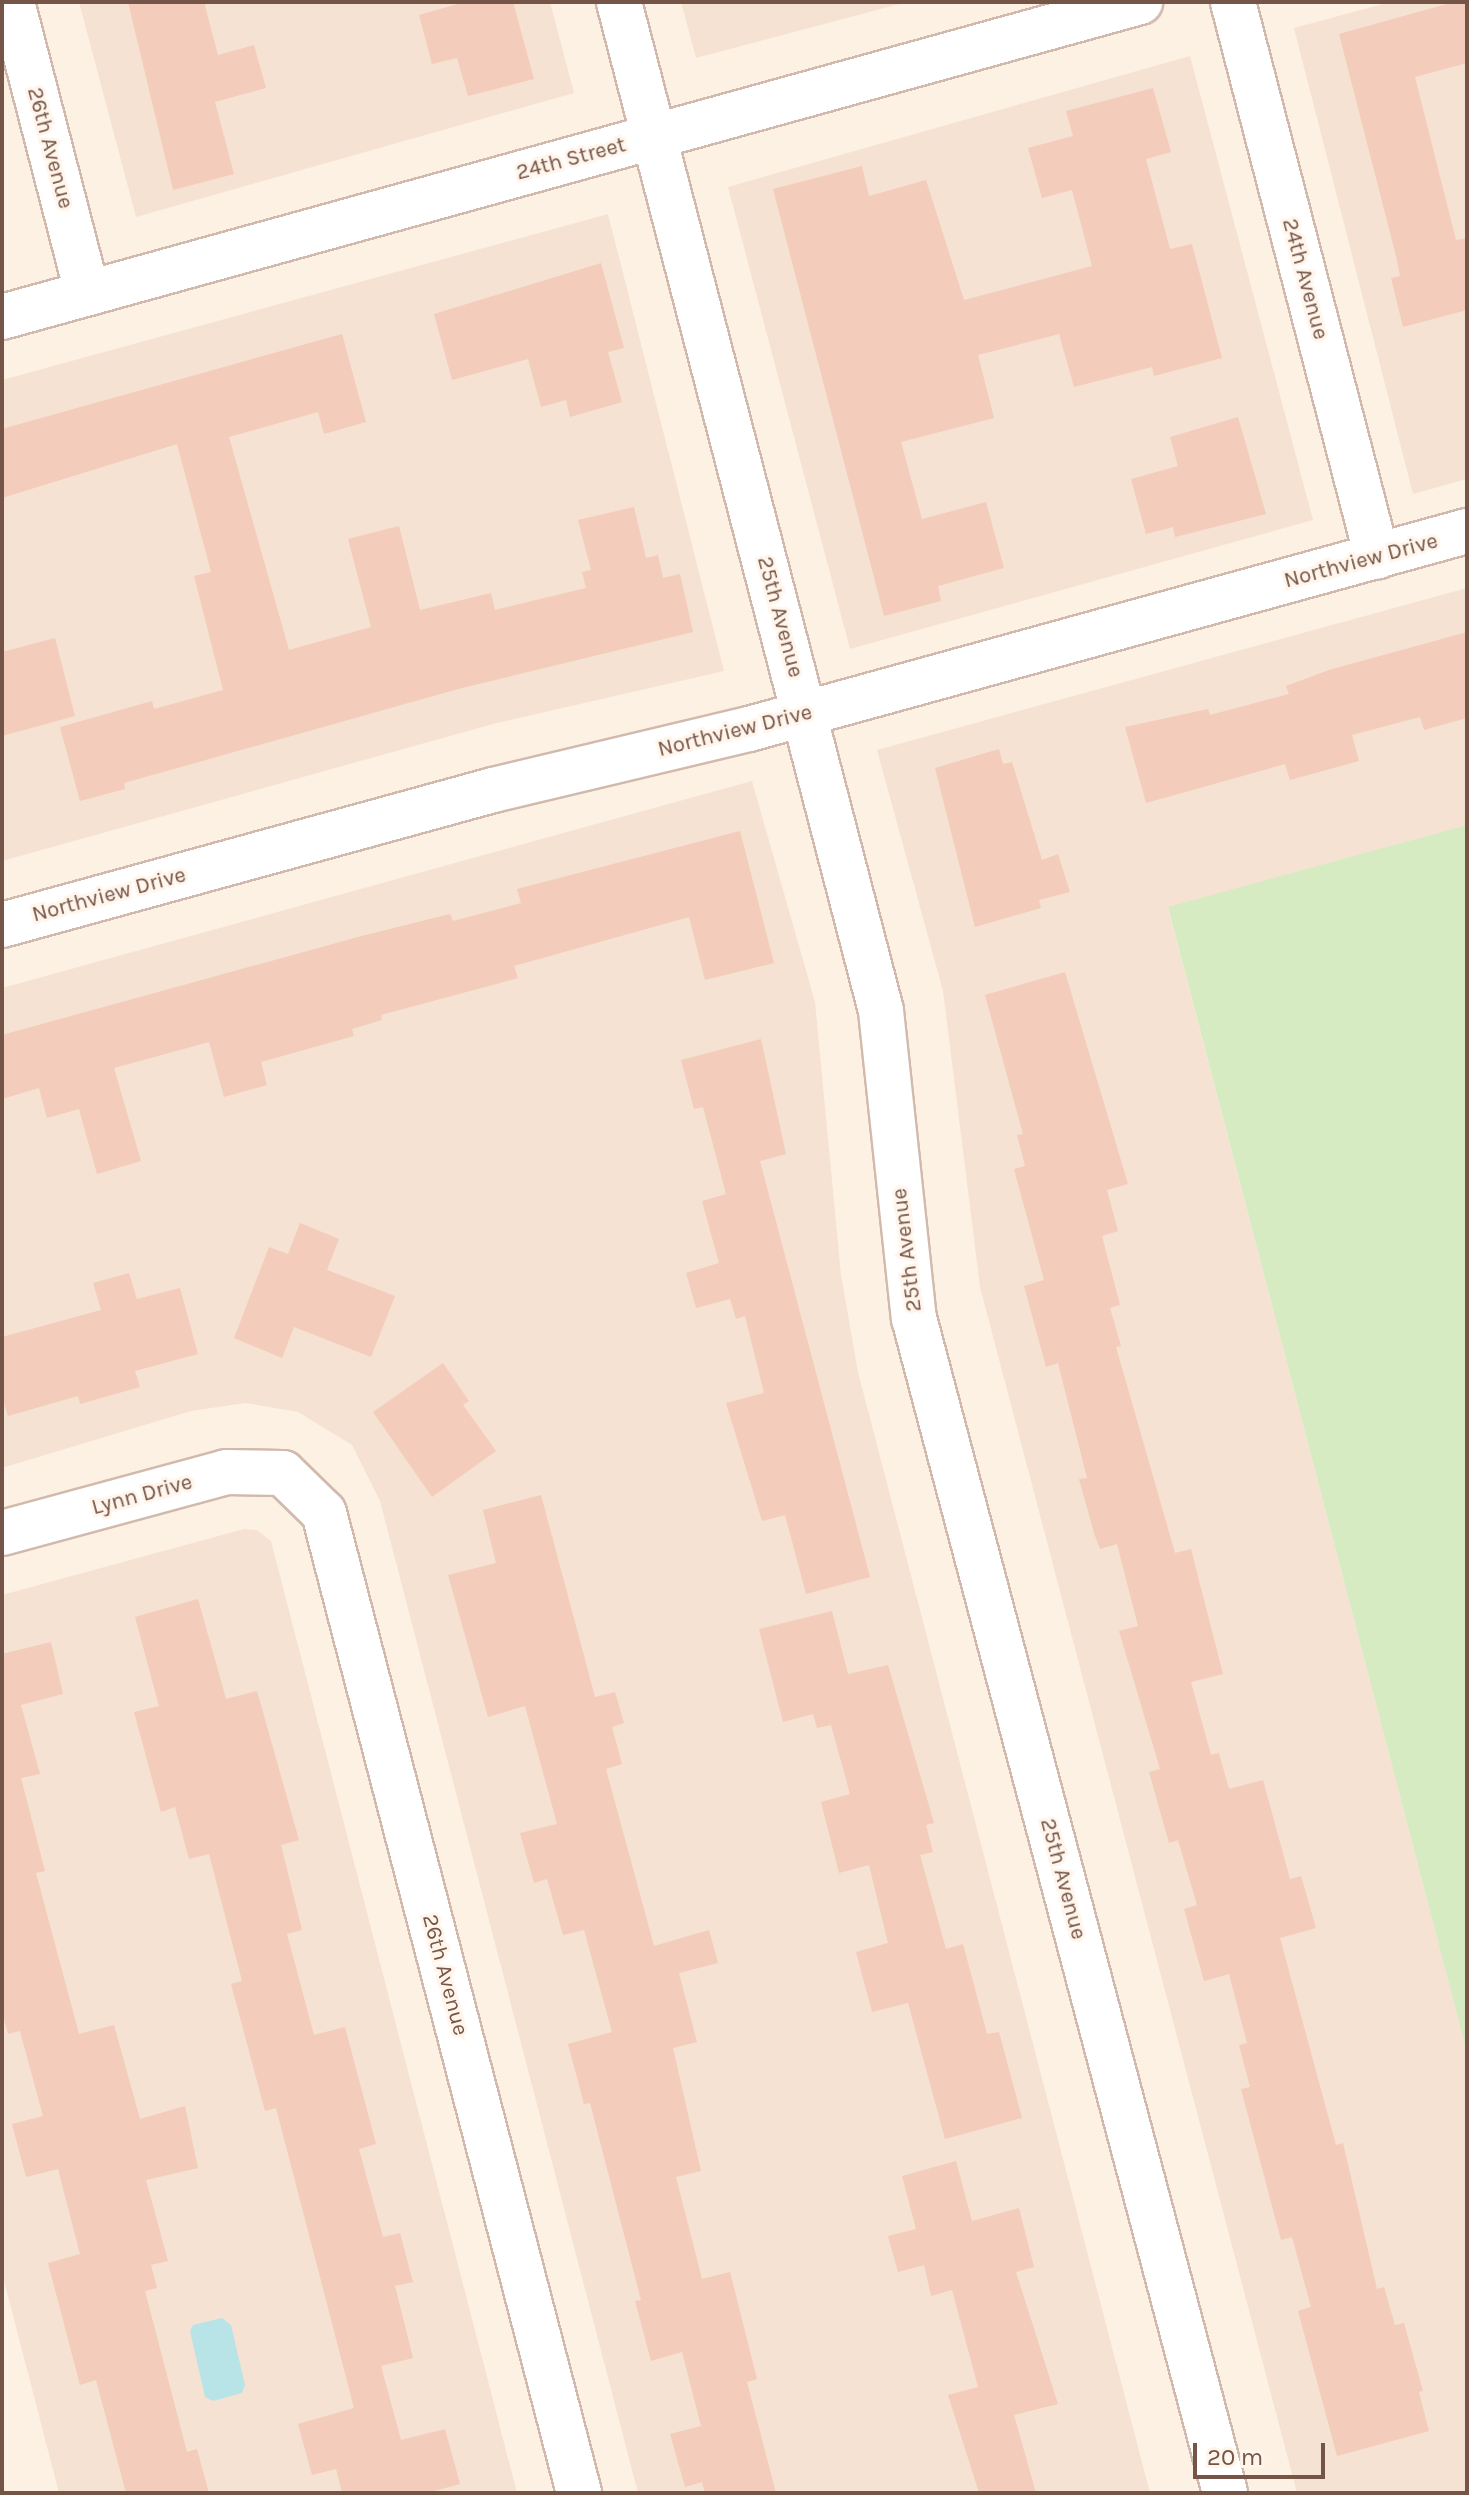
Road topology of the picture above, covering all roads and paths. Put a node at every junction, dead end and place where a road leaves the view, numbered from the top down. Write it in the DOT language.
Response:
graph roads {
  1 [pos="12,2"];
  2 [pos="619,2"];
  3 [pos="1140,2"];
  4 [pos="1233,2"];
  5 [pos="654,137"];
  6 [pos="87,293"];
  7 [pos="2,317"];
  8 [pos="1467,531"];
  9 [pos="1377,557"];
  10 [pos="805,713"];
  11 [pos="2,925"];
  12 [pos="283,1473"];
  13 [pos="2,1533"];
  14 [pos="579,2493"];
  15 [pos="1225,2493"];
  1 -- 6 [label="street, 26th Avenue"];
  2 -- 5 [label="street, 25th Avenue"];
  3 -- 5 [label="street, 24th Street"];
  4 -- 9 [label="street, 24th Avenue"];
  5 -- 6 [label="street, 24th Street"];
  5 -- 10 [label="street, 25th Avenue"];
  6 -- 7 [label="street, 24th Street"];
  8 -- 9 [label="street, Northview Drive"];
  9 -- 10 [label="street, Northview Drive"];
  10 -- 11 [label="street, Northview Drive"];
  10 -- 15 [label="street, 25th Avenue"];
  12 -- 13 [label="street, Lynn Drive"];
  12 -- 14 [label="street, 26th Avenue"];
}
